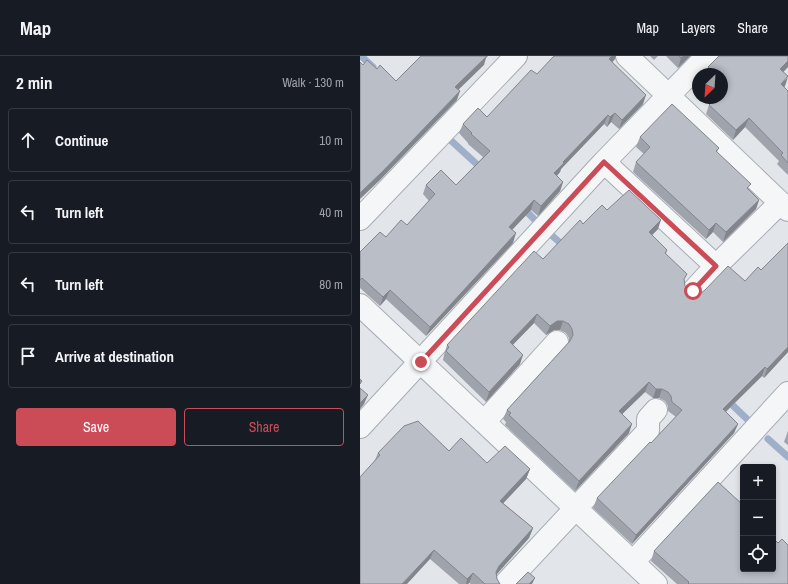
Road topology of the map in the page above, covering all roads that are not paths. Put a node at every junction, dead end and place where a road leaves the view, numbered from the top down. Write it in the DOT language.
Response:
graph roads {
  1 [pos="516,56"];
  2 [pos="627,56"];
  3 [pos="707,56"];
  4 [pos="669,96"];
  5 [pos="604,162"];
  6 [pos="784,207"];
  7 [pos="360,219"];
  8 [pos="716,266"];
  9 [pos="693,291"];
  10 [pos="362,310"];
  11 [pos="557,342"];
  12 [pos="421,362"];
  13 [pos="788,393"];
  14 [pos="656,410"];
  15 [pos="484,422"];
  16 [pos="360,427"];
  17 [pos="576,508"];
  18 [pos="633,562"];
  19 [pos="505,584"];
  20 [pos="656,584"];
  1 -- 7 [label="street"];
  2 -- 4 [label="street"];
  3 -- 4 [label="street"];
  4 -- 5 [label="street"];
  4 -- 6 [label="street"];
  5 -- 8 [label="street"];
  5 -- 12 [label="street"];
  6 -- 8 [label="street"];
  8 -- 9 [label="street"];
  10 -- 12 [label="street"];
  11 -- 15 [label="street"];
  12 -- 15 [label="street"];
  12 -- 16 [label="street"];
  13 -- 18 [label="street"];
  14 -- 17 [label="street"];
  15 -- 17 [label="street"];
  17 -- 18 [label="street"];
  17 -- 19 [label="street"];
  18 -- 20 [label="street"];
}
